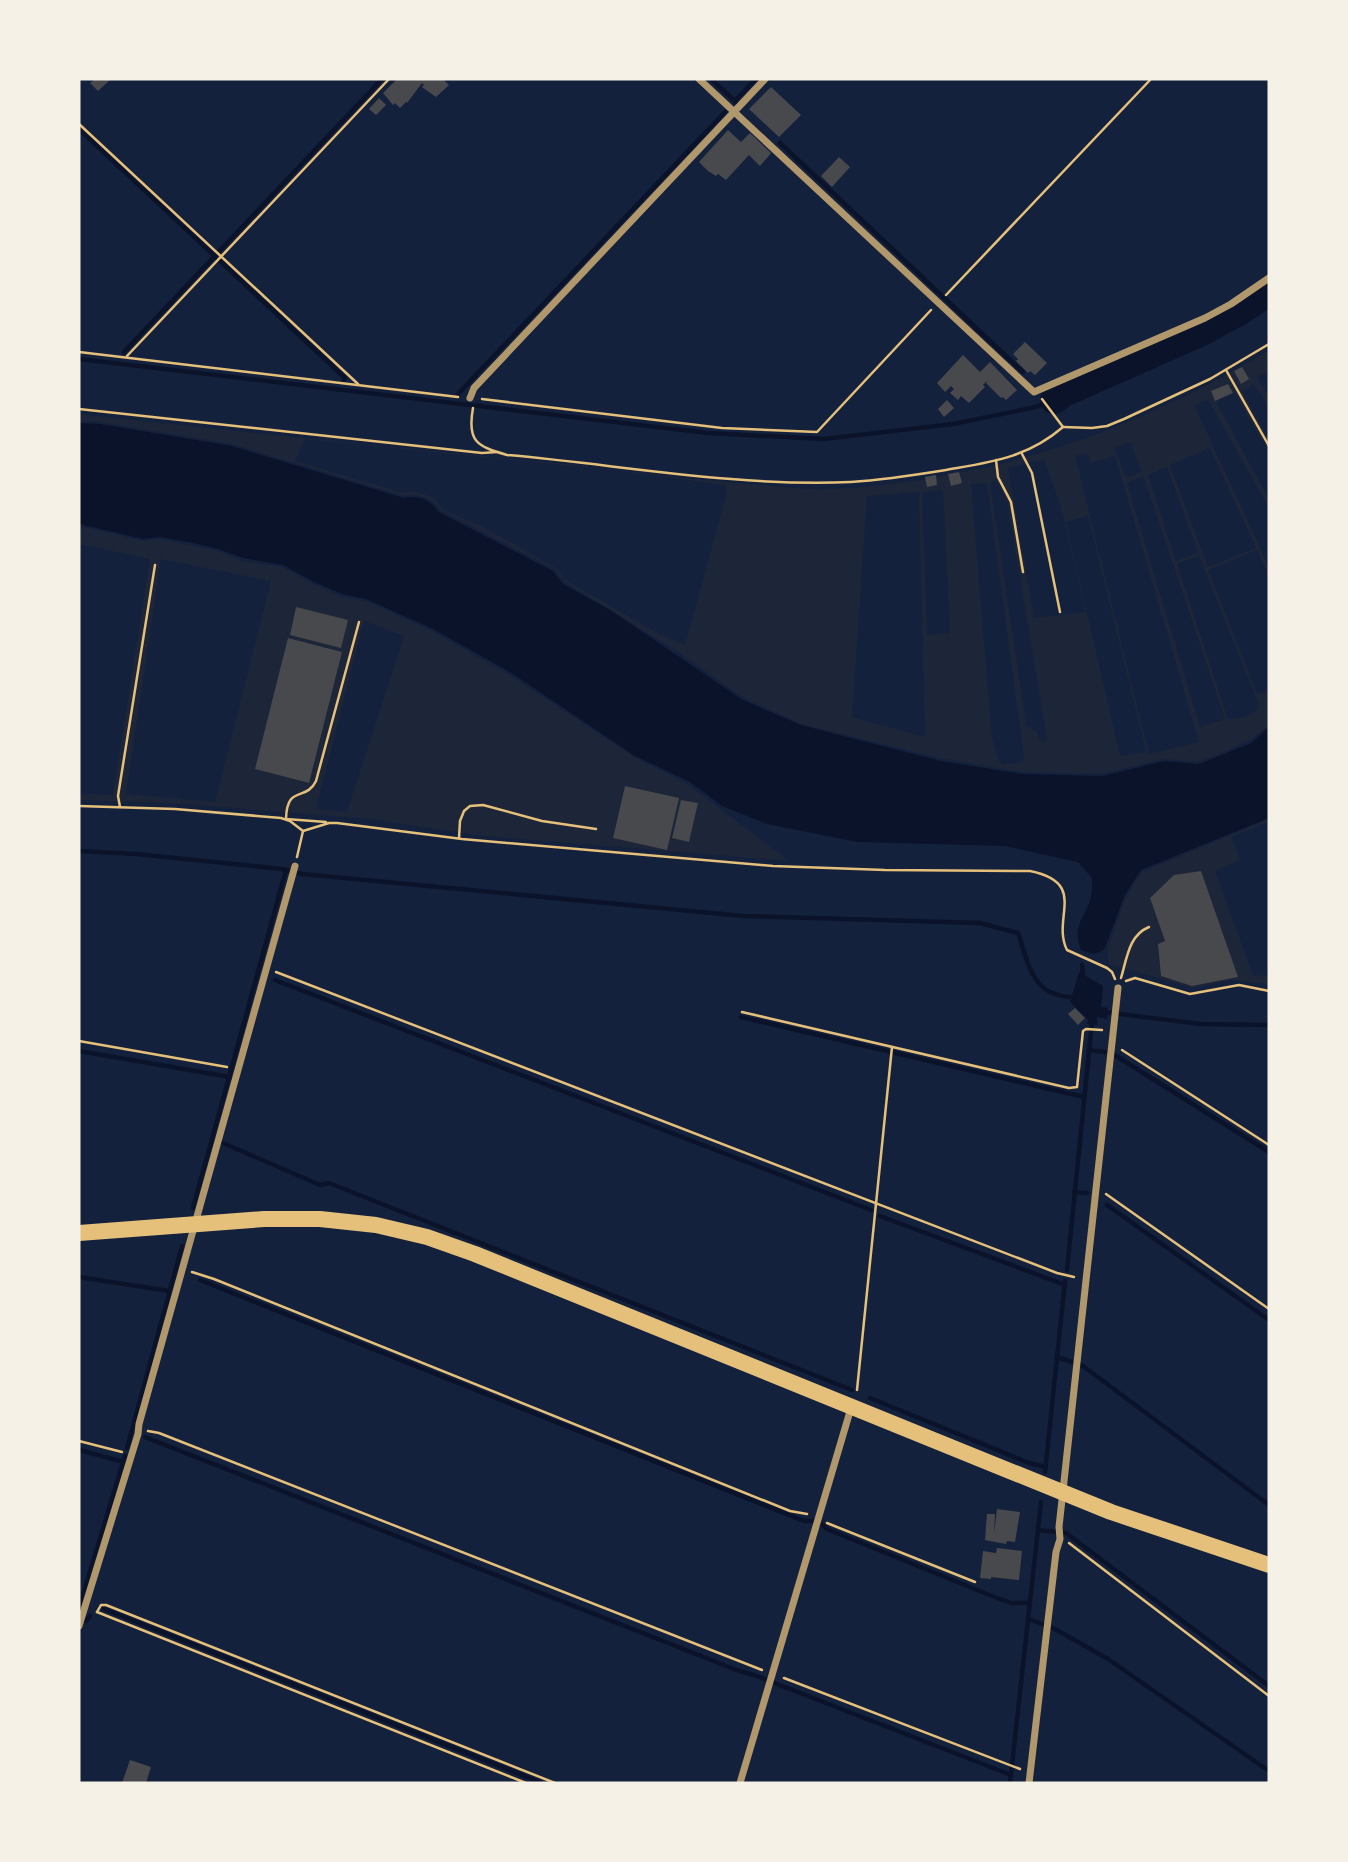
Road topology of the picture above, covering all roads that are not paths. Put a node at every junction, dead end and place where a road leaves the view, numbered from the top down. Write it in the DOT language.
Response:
graph roads {
  1 [pos="699,79"];
  2 [pos="765,79"];
  3 [pos="734,111"];
  4 [pos="1269,278"];
  5 [pos="470,398"];
  6 [pos="295,866"];
  7 [pos="1118,988"];
  8 [pos="195,1224"];
  9 [pos="79,1234"];
  10 [pos="851,1407"];
  11 [pos="1063,1493"];
  12 [pos="1269,1564"];
  13 [pos="79,1626"];
  14 [pos="740,1783"];
  15 [pos="1029,1783"];
  1 -- 3 [label="street"];
  2 -- 3 [label="street"];
  3 -- 4 [label="street"];
  3 -- 5 [label="street"];
  6 -- 8 [label="street"];
  7 -- 11 [label="street"];
  8 -- 9 [label="main road"];
  8 -- 10 [label="main road"];
  8 -- 13 [label="street"];
  10 -- 11 [label="main road"];
  10 -- 14 [label="street"];
  11 -- 12 [label="main road"];
  11 -- 15 [label="street"];
}
